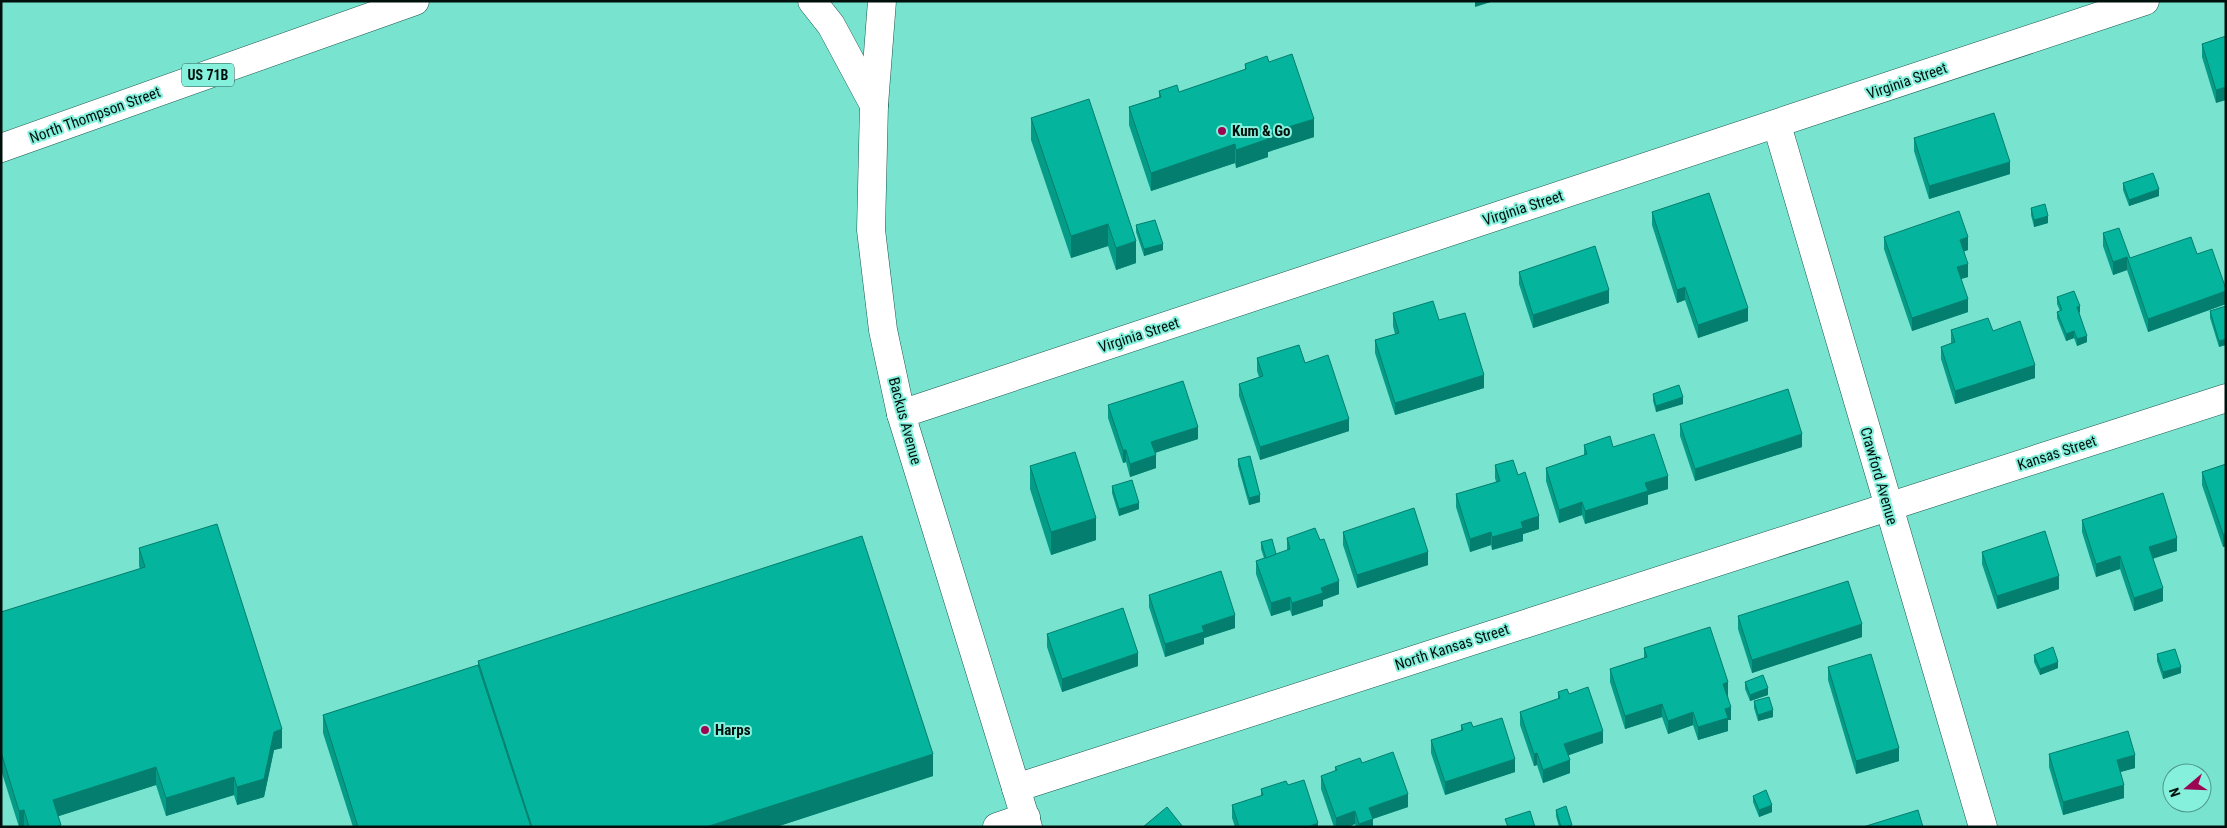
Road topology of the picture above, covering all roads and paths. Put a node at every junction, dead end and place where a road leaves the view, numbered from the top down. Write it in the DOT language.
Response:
graph roads {
  1 [pos="414,1"];
  2 [pos="812,1"];
  3 [pos="882,1"];
  4 [pos="2145,1"];
  5 [pos="874,104"];
  6 [pos="1777,125"];
  7 [pos="1,148"];
  8 [pos="2226,398"];
  9 [pos="901,414"];
  10 [pos="1888,507"];
  11 [pos="1016,788"];
  12 [pos="1027,822"];
  13 [pos="997,827"];
  14 [pos="1983,827"];
  1 -- 7 [label="street, North Thompson Street / US 71B"];
  2 -- 5 [label="street"];
  3 -- 5 [label="street, Backus Avenue"];
  4 -- 6 [label="street, Virginia Street"];
  5 -- 9 [label="street, Backus Avenue"];
  6 -- 9 [label="street, Virginia Street"];
  6 -- 10 [label="street, Crawford Avenue"];
  8 -- 10 [label="street, Kansas Street"];
  9 -- 11 [label="street, Backus Avenue"];
  10 -- 11 [label="street, North Kansas Street"];
  10 -- 14 [label="street, Crawford Avenue"];
  11 -- 12 [label="street, Backus Avenue"];
  12 -- 13 [label="street"];
}
